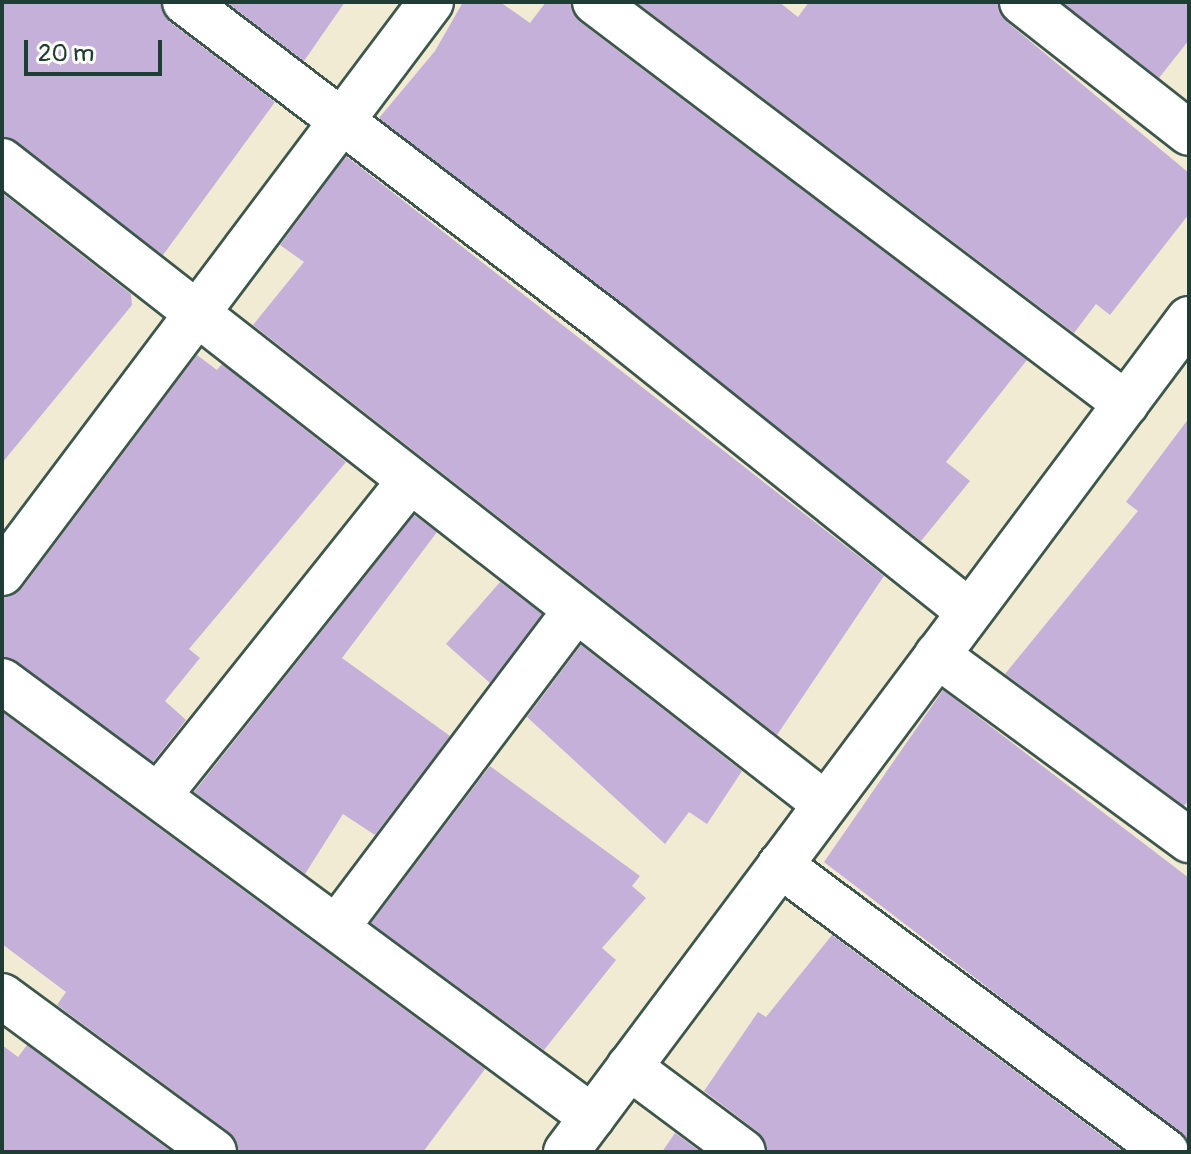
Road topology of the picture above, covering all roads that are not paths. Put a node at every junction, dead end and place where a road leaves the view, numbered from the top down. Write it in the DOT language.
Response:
graph roads {
  1 [pos="185,2"];
  2 [pos="431,2"];
  3 [pos="595,2"];
  4 [pos="1022,2"];
  5 [pos="340,120"];
  6 [pos="1189,133"];
  7 [pos="2,161"];
  8 [pos="198,314"];
  9 [pos="1189,319"];
  10 [pos="1126,404"];
  11 [pos="408,483"];
  12 [pos="2,573"];
  13 [pos="968,611"];
  14 [pos="574,613"];
  15 [pos="937,655"];
  16 [pos="2,681"];
  17 [pos="159,795"];
  18 [pos="825,804"];
  19 [pos="1189,840"];
  20 [pos="780,865"];
  21 [pos="337,927"];
  22 [pos="2,996"];
  23 [pos="629,1067"];
  24 [pos="592,1117"];
  25 [pos="214,1152"];
  26 [pos="566,1152"];
  27 [pos="743,1152"];
  28 [pos="1166,1152"];
  1 -- 5 [label="street"];
  2 -- 5 [label="street"];
  3 -- 10 [label="street"];
  4 -- 6 [label="street"];
  5 -- 8 [label="street"];
  5 -- 13 [label="street"];
  7 -- 8 [label="street"];
  8 -- 11 [label="street"];
  8 -- 12 [label="street"];
  9 -- 10 [label="street"];
  10 -- 13 [label="street"];
  11 -- 14 [label="street"];
  11 -- 17 [label="street"];
  13 -- 15 [label="street"];
  14 -- 18 [label="street"];
  14 -- 21 [label="street"];
  15 -- 18 [label="street"];
  15 -- 19 [label="street"];
  16 -- 17 [label="street"];
  17 -- 21 [label="street"];
  18 -- 20 [label="street"];
  20 -- 23 [label="street"];
  20 -- 28 [label="street"];
  21 -- 24 [label="street"];
  22 -- 25 [label="street"];
  23 -- 24 [label="street"];
  23 -- 27 [label="street"];
  24 -- 26 [label="street"];
}
